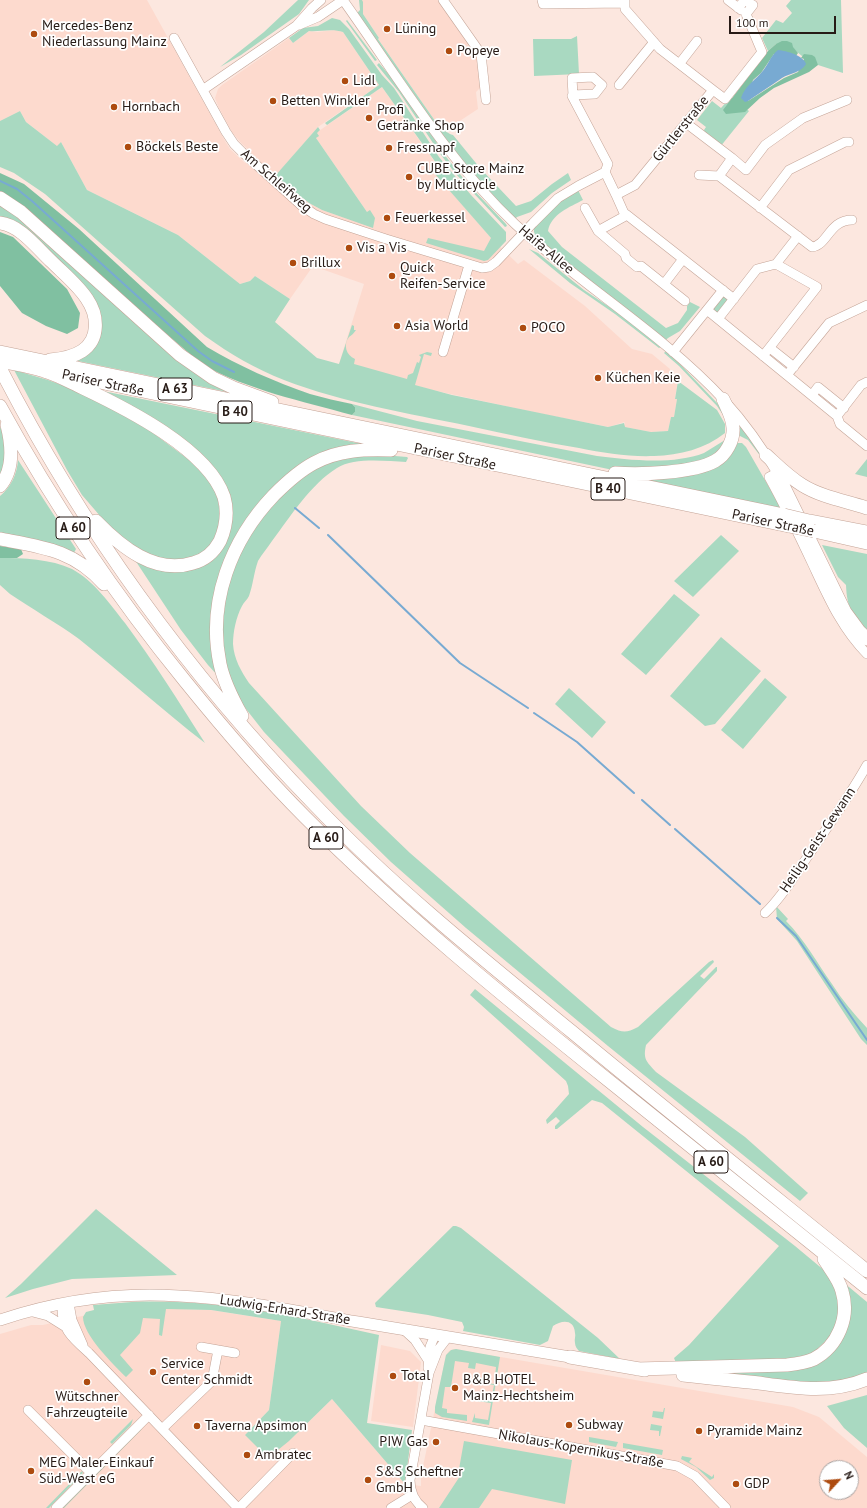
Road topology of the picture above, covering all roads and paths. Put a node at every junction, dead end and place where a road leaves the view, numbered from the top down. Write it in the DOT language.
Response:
graph roads {
  1 [pos="321,0"];
  2 [pos="343,0"];
  3 [pos="443,0"];
  4 [pos="542,0"];
  5 [pos="728,0"];
  6 [pos="625,2"];
  7 [pos="755,3"];
  8 [pos="738,8"];
  9 [pos="746,14"];
  10 [pos="296,26"];
  11 [pos="174,38"];
  12 [pos="697,41"];
  13 [pos="654,42"];
  14 [pos="680,63"];
  15 [pos="619,85"];
  16 [pos="204,90"];
  17 [pos="713,90"];
  18 [pos="573,95"];
  19 [pos="486,100"];
  20 [pos="847,100"];
  21 [pos="686,123"];
  22 [pos="849,142"];
  23 [pos="732,158"];
  24 [pos="605,172"];
  25 [pos="699,175"];
  26 [pos="719,176"];
  27 [pos="616,195"];
  28 [pos="0,198"];
  29 [pos="585,208"];
  30 [pos="760,208"];
  31 [pos="627,215"];
  32 [pos="852,220"];
  33 [pos="0,223"];
  34 [pos="598,231"];
  35 [pos="524,232"];
  36 [pos="798,236"];
  37 [pos="683,259"];
  38 [pos="776,264"];
  39 [pos="469,265"];
  40 [pos="664,284"];
  41 [pos="720,288"];
  42 [pos="734,299"];
  43 [pos="685,301"];
  44 [pos="867,305"];
  45 [pos="702,312"];
  46 [pos="718,319"];
  47 [pos="770,348"];
  48 [pos="0,352"];
  49 [pos="443,352"];
  50 [pos="673,352"];
  51 [pos="763,356"];
  52 [pos="0,361"];
  53 [pos="43,366"];
  54 [pos="794,367"];
  55 [pos="0,368"];
  56 [pos="787,375"];
  57 [pos="867,382"];
  58 [pos="812,395"];
  59 [pos="723,399"];
  60 [pos="844,408"];
  61 [pos="2,409"];
  62 [pos="307,416"];
  63 [pos="837,416"];
  64 [pos="867,446"];
  65 [pos="426,451"];
  66 [pos="766,455"];
  67 [pos="554,467"];
  68 [pos="777,473"];
  69 [pos="0,486"];
  70 [pos="75,500"];
  71 [pos="867,508"];
  72 [pos="787,521"];
  73 [pos="811,526"];
  74 [pos="867,532"];
  75 [pos="0,539"];
  76 [pos="867,543"];
  77 [pos="151,639"];
  78 [pos="867,639"];
  79 [pos="867,654"];
  80 [pos="264,750"];
  81 [pos="867,765"];
  82 [pos="765,913"];
  83 [pos="816,1247"];
  84 [pos="867,1271"];
  85 [pos="867,1288"];
  86 [pos="65,1303"];
  87 [pos="28,1311"];
  88 [pos="0,1320"];
  89 [pos="64,1326"];
  90 [pos="403,1329"];
  91 [pos="435,1334"];
  92 [pos="448,1337"];
  93 [pos="201,1348"];
  94 [pos="218,1350"];
  95 [pos="89,1353"];
  96 [pos="235,1353"];
  97 [pos="570,1357"];
  98 [pos="428,1360"];
  99 [pos="637,1369"];
  100 [pos="429,1373"];
  101 [pos="867,1379"];
  102 [pos="28,1410"];
  103 [pos="149,1415"];
  104 [pos="420,1420"];
  105 [pos="162,1429"];
  106 [pos="293,1453"];
  107 [pos="91,1473"];
  108 [pos="412,1495"];
  109 [pos="56,1508"];
  110 [pos="239,1508"];
  111 [pos="391,1508"];
  112 [pos="424,1508"];
  113 [pos="726,1508"];
  1 -- 10 [label="street"];
  2 -- 10 [label="street"];
  2 -- 35 [label="street, Haifa-Allee"];
  3 -- 19 [label="street"];
  4 -- 6 [label="street"];
  5 -- 8 [label="street"];
  6 -- 13 [label="street"];
  7 -- 8 [label="street"];
  7 -- 9 [label="street"];
  8 -- 9 [label="street"];
  9 -- 17 [label="street, Gürtlerstraße"];
  10 -- 16 [label="street"];
  11 -- 16 [label="street, Am Schleifweg"];
  12 -- 14 [label="street"];
  13 -- 14 [label="street"];
  13 -- 15 [label="street"];
  14 -- 17 [label="street"];
  16 -- 39 [label="street, Am Schleifweg"];
  17 -- 21 [label="street, Gürtlerstraße"];
  18 -- 24 [label="street"];
  20 -- 23 [label="street"];
  21 -- 23 [label="street"];
  21 -- 27 [label="street, Gürtlerstraße"];
  22 -- 30 [label="street"];
  23 -- 26 [label="street"];
  24 -- 27 [label="street"];
  24 -- 35 [label="street"];
  25 -- 26 [label="street"];
  26 -- 30 [label="street"];
  27 -- 31 [label="street"];
  28 -- 62 [label="highway"];
  29 -- 34 [label="street"];
  30 -- 36 [label="street"];
  31 -- 34 [label="street"];
  31 -- 37 [label="street"];
  32 -- 36 [label="street"];
  33 -- 53 [label="highway"];
  34 -- 40 [label="street"];
  35 -- 39 [label="street, Am Schleifweg"];
  35 -- 50 [label="street, Haifa-Allee"];
  36 -- 38 [label="street"];
  37 -- 40 [label="street"];
  37 -- 41 [label="street"];
  38 -- 42 [label="street"];
  38 -- 47 [label="street"];
  39 -- 49 [label="street"];
  40 -- 43 [label="street"];
  41 -- 42 [label="street"];
  41 -- 45 [label="street"];
  42 -- 46 [label="street"];
  44 -- 54 [label="street"];
  45 -- 46 [label="street"];
  45 -- 50 [label="street"];
  46 -- 51 [label="street"];
  47 -- 51 [label="street"];
  47 -- 54 [label="street"];
  48 -- 53 [label="highway, A 63"];
  50 -- 59 [label="street, Haifa-Allee"];
  51 -- 56 [label="street"];
  52 -- 53 [label="highway, A 63"];
  53 -- 62 [label="highway, A 63"];
  53 -- 65 [label="highway, Pariser Straße / B 40"];
  53 -- 70 [label="highway"];
  54 -- 56 [label="street"];
  55 -- 70 [label="highway, A 60"];
  56 -- 58 [label="street"];
  57 -- 60 [label="street"];
  58 -- 60 [label="street"];
  58 -- 63 [label="street"];
  59 -- 66 [label="street, Haifa-Allee"];
  59 -- 67 [label="highway"];
  60 -- 63 [label="street"];
  61 -- 69 [label="highway"];
  61 -- 77 [label="highway, A 60"];
  62 -- 67 [label="highway, Pariser Straße / B 40"];
  63 -- 64 [label="street"];
  65 -- 72 [label="highway, Pariser Straße / B 40"];
  65 -- 80 [label="highway"];
  66 -- 68 [label="street, Haifa-Allee"];
  66 -- 71 [label="highway"];
  67 -- 72 [label="highway, Pariser Straße / B 40"];
  68 -- 78 [label="highway"];
  68 -- 79 [label="street"];
  70 -- 80 [label="highway, A 60"];
  72 -- 73 [label="highway, Pariser Straße / B 40, bridge"];
  73 -- 74 [label="highway, Pariser Straße / B 40"];
  73 -- 76 [label="highway, Pariser Straße / B 40"];
  75 -- 77 [label="highway"];
  77 -- 83 [label="highway, A 60"];
  80 -- 84 [label="highway, A 60"];
  81 -- 82 [label="street, Heilig-Geist-Gewann"];
  83 -- 85 [label="highway, A 60"];
  83 -- 99 [label="highway"];
  86 -- 87 [label="main road, Ludwig-Erhard-Straße"];
  86 -- 89 [label="street"];
  86 -- 90 [label="main road, Ludwig-Erhard-Straße"];
  86 -- 95 [label="street"];
  87 -- 88 [label="main road, Ludwig-Erhard-Straße"];
  87 -- 89 [label="street"];
  89 -- 95 [label="street"];
  90 -- 91 [label="main road, Ludwig-Erhard-Straße"];
  90 -- 98 [label="street"];
  91 -- 92 [label="main road, Ludwig-Erhard-Straße"];
  91 -- 98 [label="street"];
  92 -- 97 [label="main road, Ludwig-Erhard-Straße"];
  92 -- 100 [label="street"];
  93 -- 94 [label="street"];
  94 -- 96 [label="street"];
  94 -- 105 [label="street"];
  95 -- 103 [label="street"];
  97 -- 99 [label="highway"];
  98 -- 100 [label="street"];
  99 -- 101 [label="highway"];
  100 -- 104 [label="street"];
  102 -- 107 [label="street"];
  103 -- 105 [label="street"];
  103 -- 107 [label="street"];
  104 -- 108 [label="street"];
  104 -- 113 [label="street, Nikolaus-Kopernikus-Straße"];
  105 -- 110 [label="street"];
  106 -- 110 [label="street"];
  107 -- 109 [label="street"];
  108 -- 111 [label="street"];
  108 -- 112 [label="street"];
}
